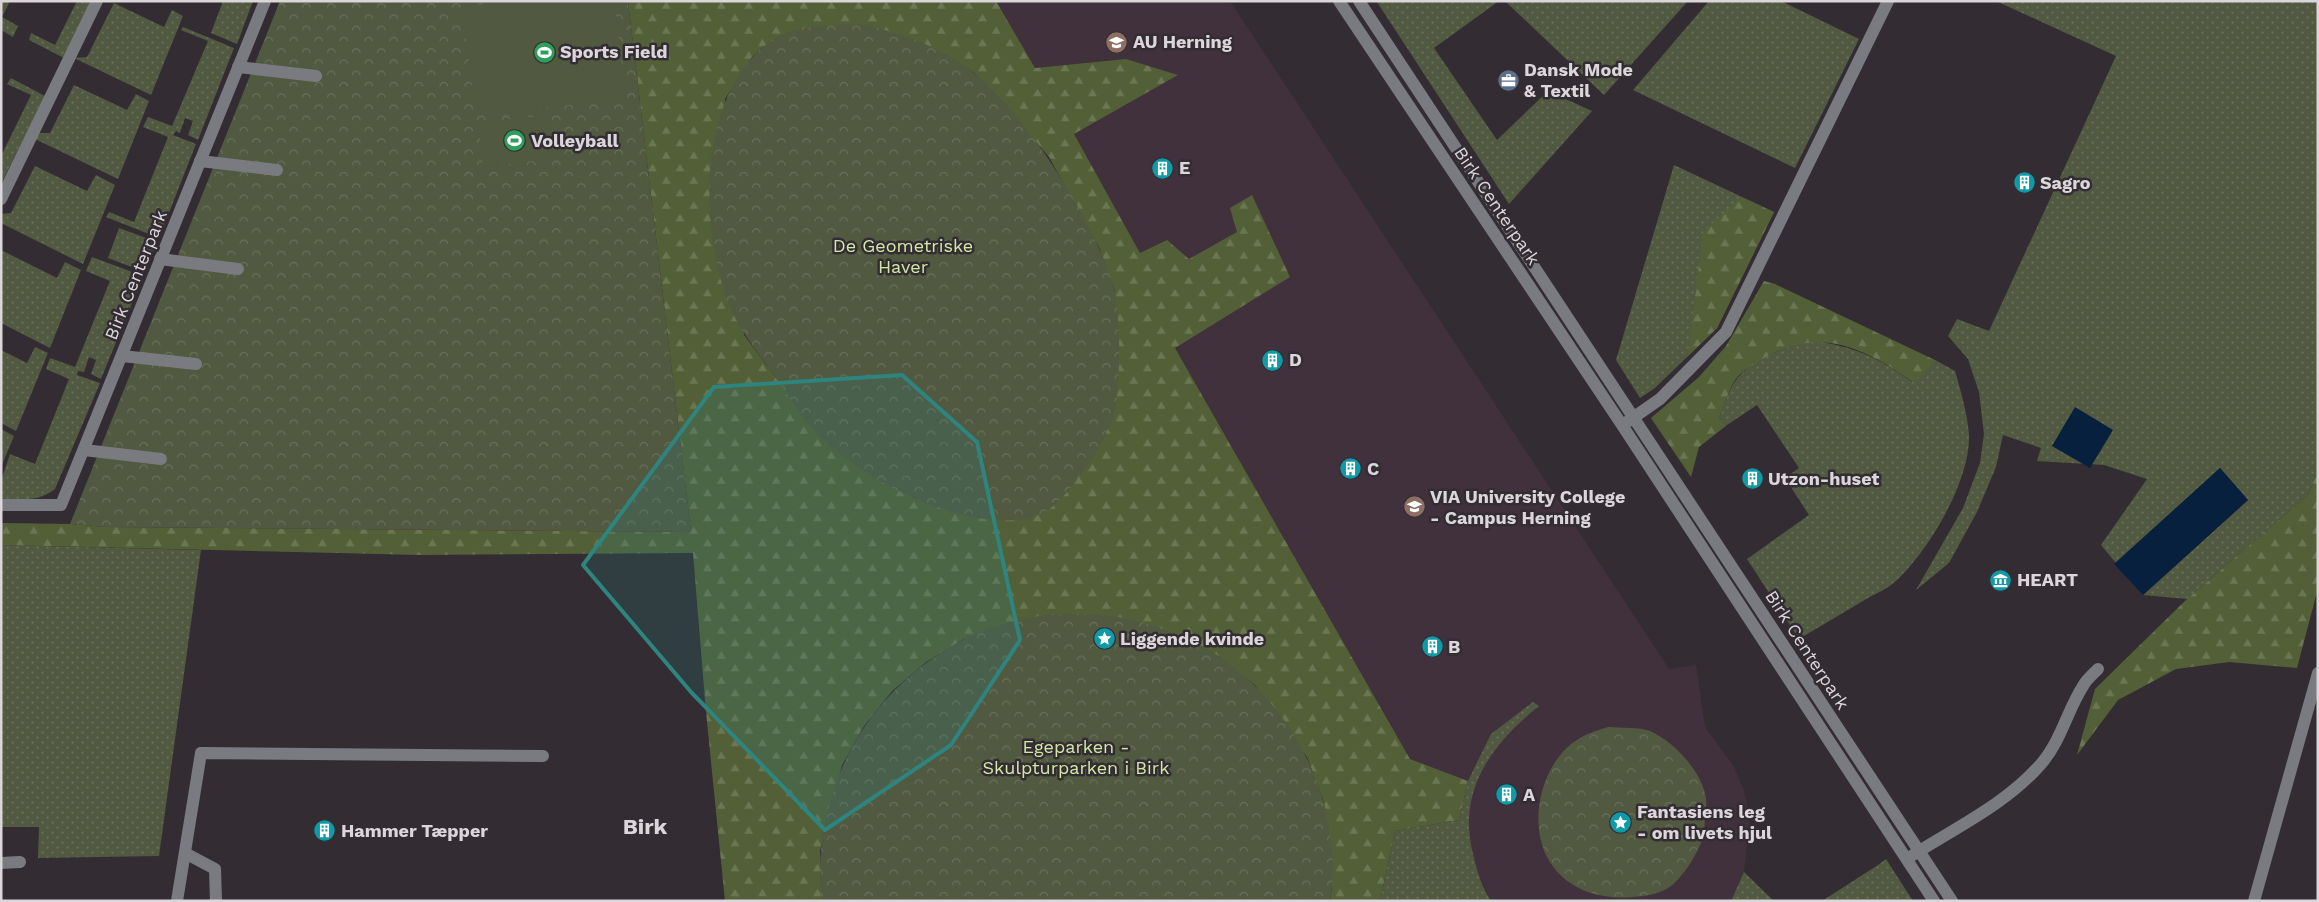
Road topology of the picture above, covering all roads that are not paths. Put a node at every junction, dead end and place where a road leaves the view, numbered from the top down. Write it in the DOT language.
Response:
graph roads {
  1 [pos="97,1"];
  2 [pos="265,1"];
  3 [pos="1359,1"];
  4 [pos="1888,1"];
  5 [pos="1344,3"];
  6 [pos="238,67"];
  7 [pos="316,76"];
  8 [pos="200,161"];
  9 [pos="277,170"];
  10 [pos="1,199"];
  11 [pos="160,260"];
  12 [pos="238,269"];
  13 [pos="122,356"];
  14 [pos="196,364"];
  15 [pos="1633,418"];
  16 [pos="1622,425"];
  17 [pos="84,450"];
  18 [pos="160,459"];
  19 [pos="1,505"];
  20 [pos="1790,656"];
  21 [pos="1778,662"];
  22 [pos="2098,669"];
  23 [pos="2318,674"];
  24 [pos="543,756"];
  25 [pos="1919,851"];
  26 [pos="185,853"];
  27 [pos="1907,859"];
  28 [pos="20,862"];
  29 [pos="1,863"];
  30 [pos="178,901"];
  31 [pos="216,901"];
  32 [pos="1934,901"];
  33 [pos="1952,901"];
  34 [pos="2254,901"];
  1 -- 10 [label="street"];
  2 -- 6 [label="street, Birk Centerpark"];
  3 -- 15 [label="street, Birk Centerpark"];
  4 -- 15 [label="street"];
  5 -- 16 [label="street, Birk Centerpark"];
  6 -- 7 [label="street"];
  6 -- 8 [label="street, Birk Centerpark"];
  8 -- 9 [label="street"];
  8 -- 11 [label="street, Birk Centerpark"];
  11 -- 12 [label="street"];
  11 -- 13 [label="street, Birk Centerpark"];
  13 -- 14 [label="street"];
  13 -- 17 [label="street, Birk Centerpark"];
  15 -- 16 [label="street"];
  15 -- 20 [label="street, Birk Centerpark"];
  16 -- 21 [label="street, Birk Centerpark"];
  17 -- 18 [label="street"];
  17 -- 19 [label="street, Birk Centerpark"];
  20 -- 21 [label="street"];
  20 -- 25 [label="street, Birk Centerpark"];
  21 -- 27 [label="street, Birk Centerpark"];
  22 -- 25 [label="street"];
  23 -- 34 [label="street"];
  24 -- 26 [label="street"];
  25 -- 27 [label="street"];
  25 -- 33 [label="street, Birk Centerpark"];
  26 -- 30 [label="street"];
  26 -- 31 [label="street"];
  27 -- 32 [label="street, Birk Centerpark"];
  28 -- 29 [label="street"];
}
